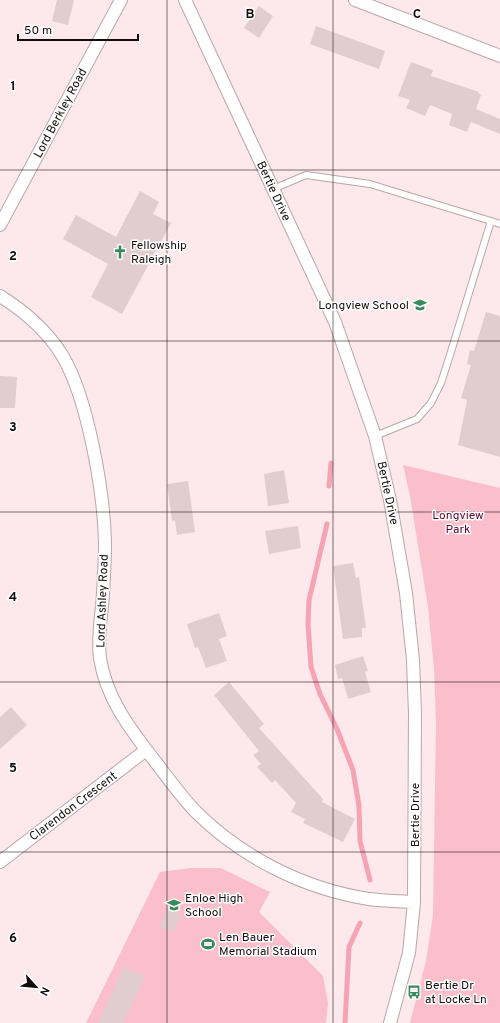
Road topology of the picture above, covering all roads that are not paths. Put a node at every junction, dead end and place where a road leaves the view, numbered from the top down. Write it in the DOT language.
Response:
graph roads {
  1 [pos="120,0"];
  2 [pos="185,0"];
  3 [pos="355,0"];
  4 [pos="500,56"];
  5 [pos="273,189"];
  6 [pos="491,221"];
  7 [pos="500,224"];
  8 [pos="0,226"];
  9 [pos="0,296"];
  10 [pos="375,436"];
  11 [pos="146,750"];
  12 [pos="0,862"];
  13 [pos="414,902"];
  14 [pos="390,1023"];
  1 -- 8 [label="street, Lord Berkley Road"];
  2 -- 5 [label="street, Bertie Drive"];
  3 -- 4 [label="street"];
  5 -- 6 [label="lane"];
  5 -- 10 [label="street, Bertie Drive"];
  6 -- 7 [label="lane"];
  6 -- 10 [label="lane"];
  9 -- 11 [label="street, Lord Ashley Road"];
  10 -- 13 [label="street, Bertie Drive"];
  11 -- 12 [label="street, Clarendon Crescent"];
  11 -- 13 [label="street, Lord Ashley Road"];
  13 -- 14 [label="street, Bertie Drive"];
}
